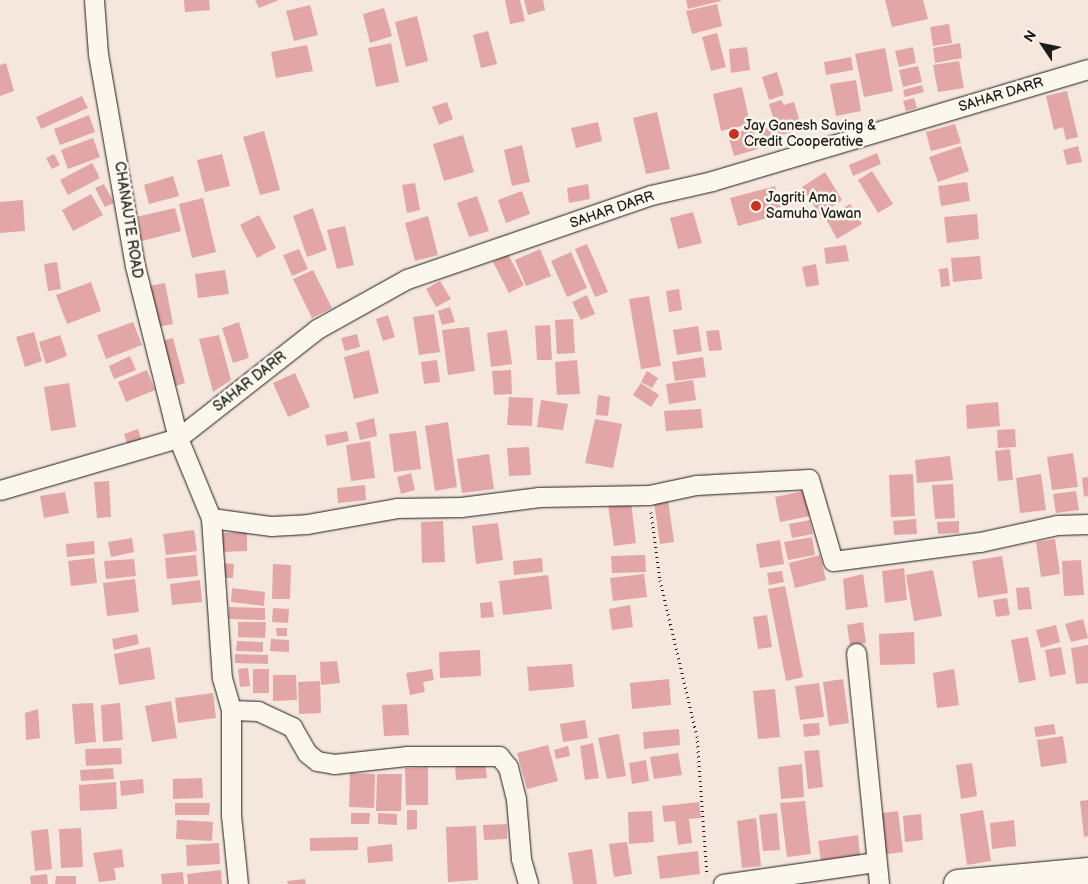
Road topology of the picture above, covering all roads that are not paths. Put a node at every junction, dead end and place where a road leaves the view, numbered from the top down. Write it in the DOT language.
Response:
graph roads {
  1 [pos="94,0"];
  2 [pos="1088,69"];
  3 [pos="178,438"];
  4 [pos="0,490"];
  5 [pos="211,518"];
  6 [pos="1088,524"];
  7 [pos="856,654"];
  8 [pos="231,710"];
  9 [pos="876,862"];
  10 [pos="1088,872"];
  11 [pos="238,884"];
  12 [pos="528,884"];
  13 [pos="724,884"];
  14 [pos="879,884"];
  15 [pos="958,884"];
  1 -- 3 [label="street, CHANAUTE ROAD"];
  2 -- 3 [label="street, SAHAR DARR"];
  3 -- 4 [label="street"];
  3 -- 5 [label="street, CHANAUTE ROAD"];
  5 -- 6 [label="street"];
  5 -- 8 [label="street, CHANAUTE ROAD"];
  7 -- 9 [label="street"];
  8 -- 11 [label="street, CHANAUTE ROAD"];
  8 -- 12 [label="street"];
  9 -- 13 [label="street"];
  9 -- 14 [label="street"];
  10 -- 15 [label="main road"];
}
